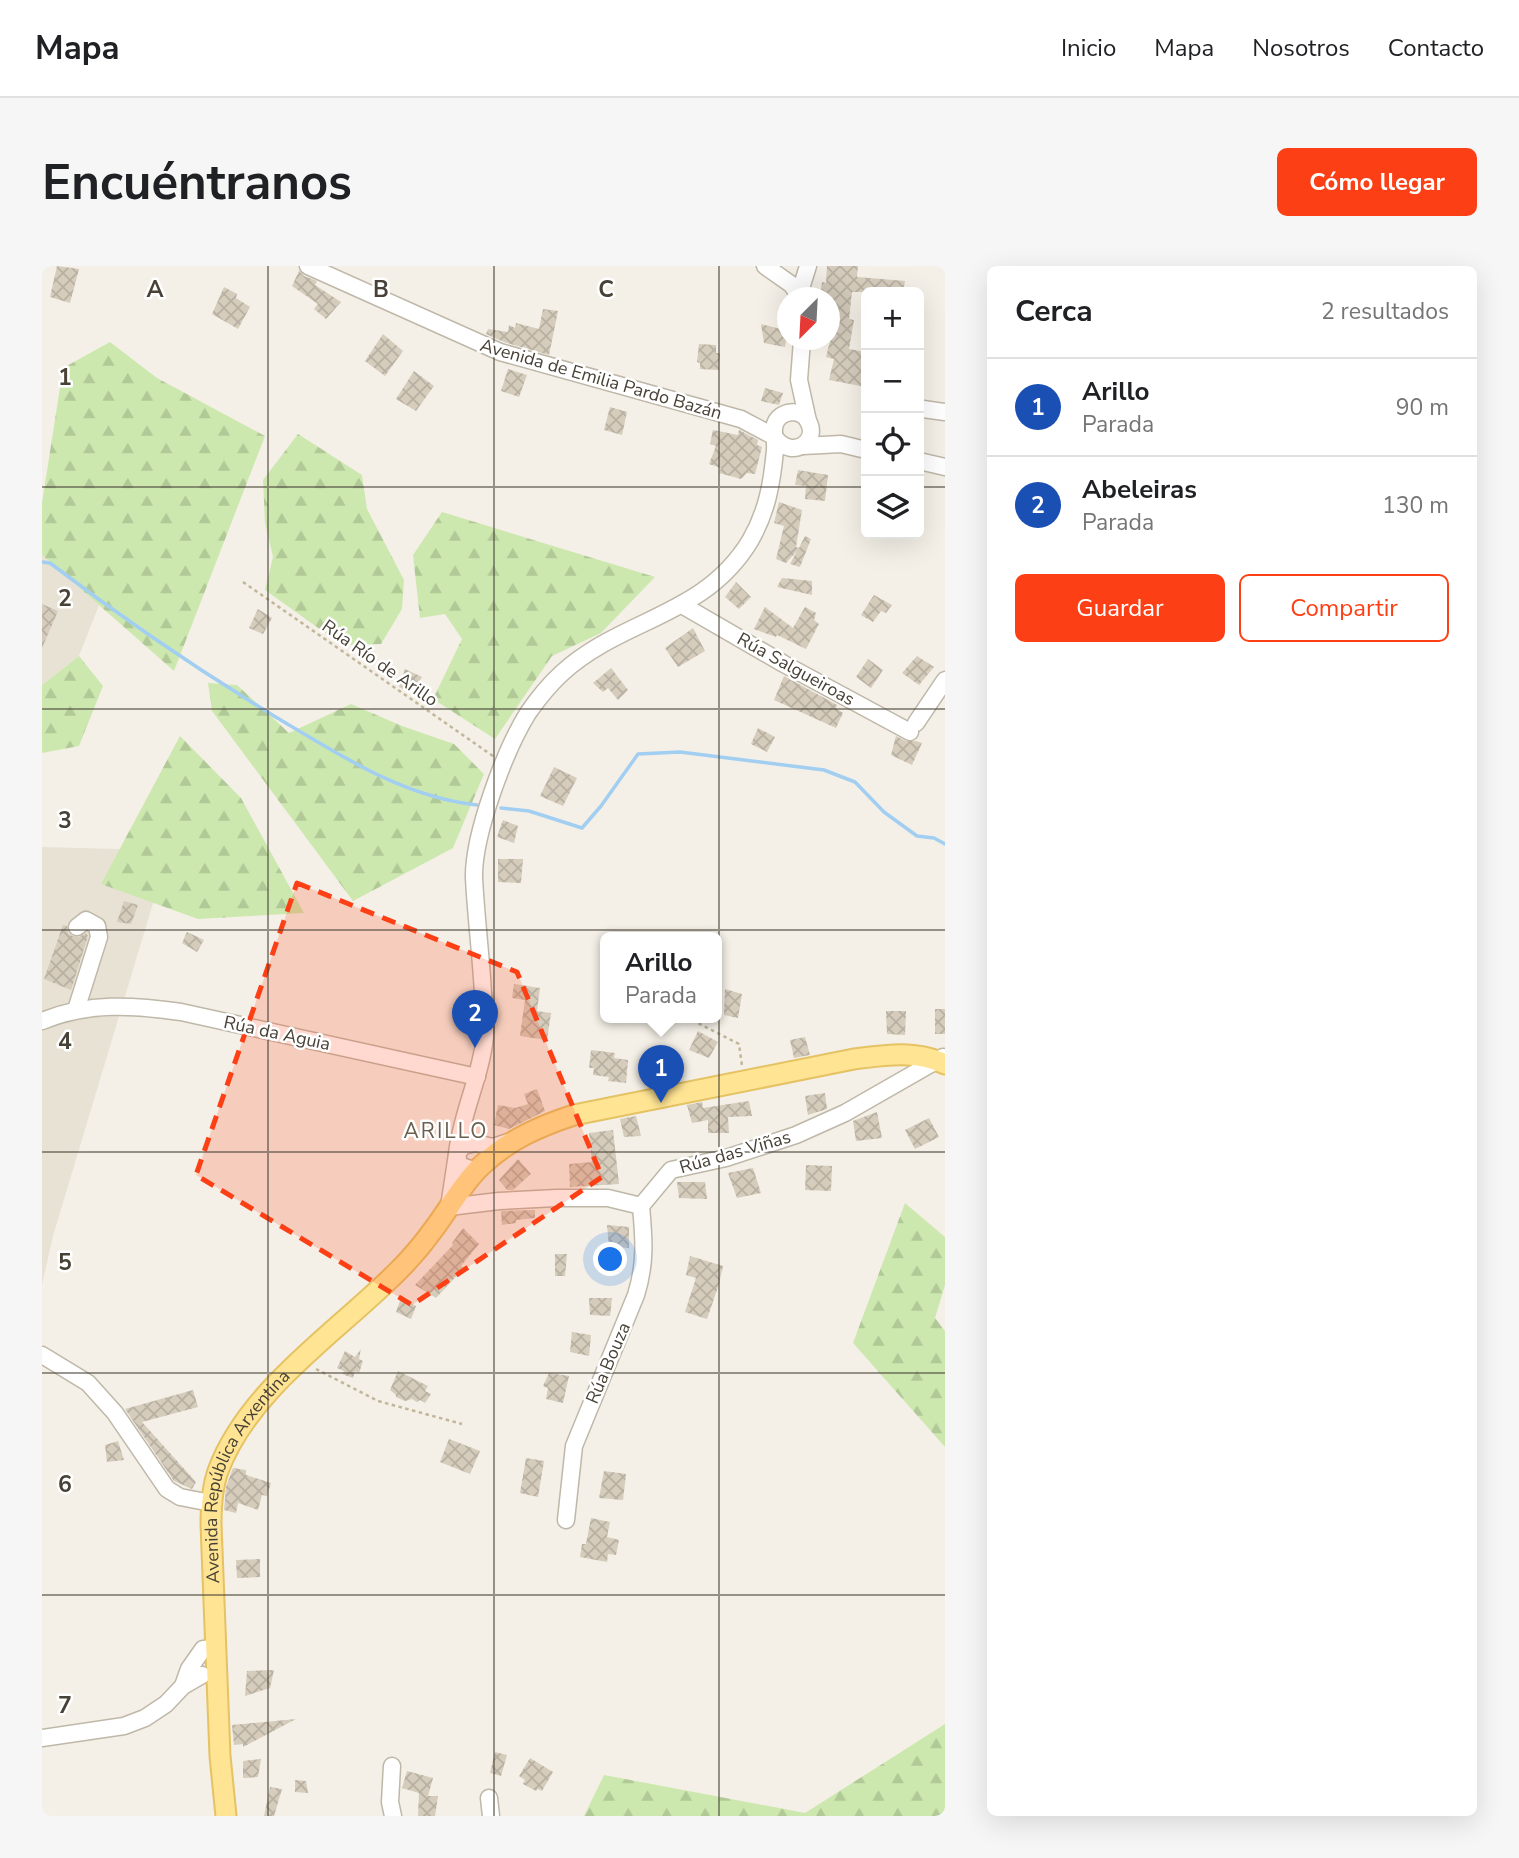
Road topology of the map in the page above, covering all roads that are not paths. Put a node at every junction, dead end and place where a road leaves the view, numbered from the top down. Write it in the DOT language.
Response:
graph roads {
  1 [pos="308,266"];
  2 [pos="765,266"];
  3 [pos="808,266"];
  4 [pos="792,287"];
  5 [pos="802,287"];
  6 [pos="801,350"];
  7 [pos="799,380"];
  8 [pos="924,409"];
  9 [pos="945,412"];
  10 [pos="781,416"];
  11 [pos="741,419"];
  12 [pos="809,423"];
  13 [pos="776,438"];
  14 [pos="841,444"];
  15 [pos="800,447"];
  16 [pos="861,449"];
  17 [pos="924,462"];
  18 [pos="945,467"];
  19 [pos="773,482"];
  20 [pos="682,605"];
  21 [pos="945,680"];
  22 [pos="77,927"];
  23 [pos="76,1010"];
  24 [pos="42,1021"];
  25 [pos="942,1060"];
  26 [pos="477,1077"];
  27 [pos="470,1100"];
  28 [pos="514,1140"];
  29 [pos="475,1143"];
  30 [pos="457,1154"];
  31 [pos="478,1169"];
  32 [pos="641,1206"];
  33 [pos="449,1207"];
  34 [pos="42,1356"];
  35 [pos="211,1503"];
  36 [pos="566,1520"];
  37 [pos="216,1648"];
  38 [pos="196,1658"];
  39 [pos="209,1675"];
  40 [pos="183,1686"];
  41 [pos="42,1738"];
  42 [pos="392,1766"];
  43 [pos="489,1798"];
  44 [pos="226,1816"];
  45 [pos="393,1816"];
  46 [pos="491,1816"];
  1 -- 11 [label="street, Avenida de Emilia Pardo Bazán"];
  2 -- 4 [label="street"];
  3 -- 5 [label="street"];
  6 -- 7 [label="street"];
  7 -- 10 [label="street"];
  7 -- 12 [label="street"];
  8 -- 9 [label="street"];
  10 -- 11 [label="street, Avenida de Emilia Pardo Bazán"];
  10 -- 12 [label="street"];
  10 -- 13 [label="street"];
  11 -- 13 [label="street, Avenida de Emilia Pardo Bazán"];
  12 -- 14 [label="street"];
  12 -- 15 [label="street"];
  13 -- 15 [label="street"];
  13 -- 19 [label="street"];
  14 -- 15 [label="street"];
  14 -- 16 [label="street"];
  15 -- 19 [label="street"];
  17 -- 18 [label="street"];
  19 -- 20 [label="street"];
  20 -- 21 [label="street, Rúa Salgueiroas"];
  20 -- 26 [label="street"];
  22 -- 23 [label="street"];
  23 -- 24 [label="street, Rúa da Aguia"];
  23 -- 26 [label="street, Rúa da Aguia"];
  25 -- 28 [label="main road, Avenida República Arxentina"];
  25 -- 32 [label="street, Rúa das Viñas"];
  26 -- 27 [label="street"];
  27 -- 29 [label="street"];
  27 -- 30 [label="street"];
  28 -- 29 [label="street, Avenida República Arxentina"];
  28 -- 31 [label="main road, Avenida República Arxentina"];
  29 -- 30 [label="street, Avenida República Arxentina"];
  29 -- 31 [label="street"];
  30 -- 31 [label="street"];
  30 -- 33 [label="street, Avenida República Arxentina"];
  31 -- 33 [label="main road, Avenida República Arxentina"];
  32 -- 33 [label="street"];
  32 -- 36 [label="street, Rúa Bouza"];
  33 -- 35 [label="main road, Avenida República Arxentina"];
  34 -- 35 [label="street"];
  35 -- 37 [label="main road, Avenida República Arxentina"];
  37 -- 38 [label="street"];
  37 -- 39 [label="main road, Avenida República Arxentina"];
  38 -- 39 [label="street"];
  38 -- 40 [label="street"];
  39 -- 40 [label="street"];
  39 -- 44 [label="main road, Avenida República Arxentina"];
  40 -- 41 [label="street"];
  42 -- 45 [label="street"];
  43 -- 46 [label="street"];
}
